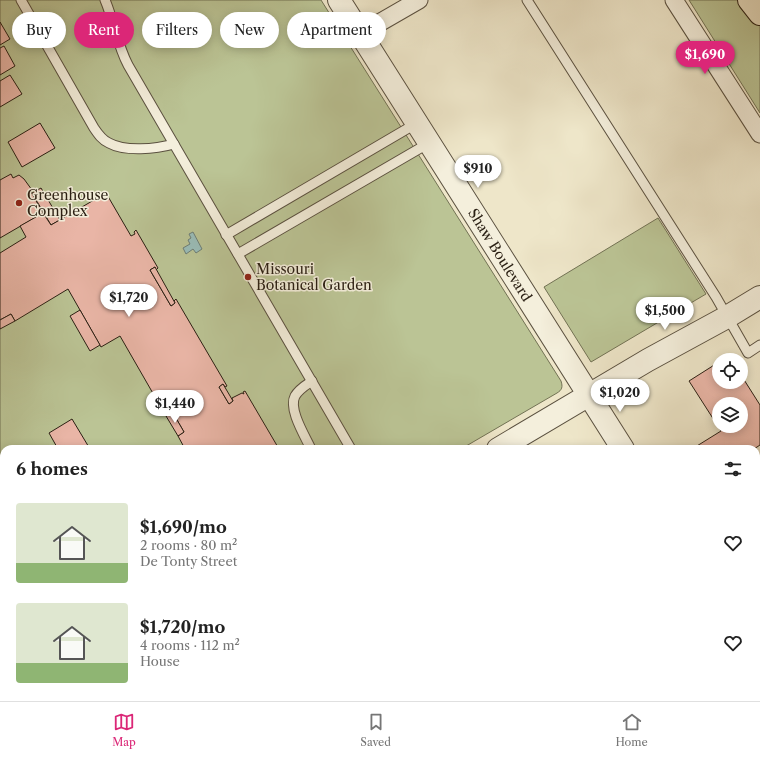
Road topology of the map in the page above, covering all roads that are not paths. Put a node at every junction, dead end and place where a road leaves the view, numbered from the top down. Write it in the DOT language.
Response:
graph roads {
  1 [pos="21,0"];
  2 [pos="105,0"];
  3 [pos="339,0"];
  4 [pos="419,0"];
  5 [pos="527,0"];
  6 [pos="674,0"];
  7 [pos="749,0"];
  8 [pos="346,12"];
  9 [pos="760,14"];
  10 [pos="386,19"];
  11 [pos="369,48"];
  12 [pos="417,123"];
  13 [pos="760,134"];
  14 [pos="429,143"];
  15 [pos="174,144"];
  16 [pos="226,234"];
  17 [pos="238,254"];
  18 [pos="760,296"];
  19 [pos="727,316"];
  20 [pos="760,345"];
  21 [pos="312,381"];
  22 [pos="589,395"];
  23 [pos="309,445"];
  24 [pos="349,445"];
  25 [pos="505,445"];
  26 [pos="620,445"];
  1 -- 15 [label="lane"];
  2 -- 15 [label="lane"];
  3 -- 8 [label="street, Shaw Boulevard"];
  4 -- 10 [label="street"];
  5 -- 19 [label="lane"];
  6 -- 13 [label="street"];
  7 -- 9 [label="highway"];
  11 -- 12 [label="street, Shaw Boulevard"];
  12 -- 14 [label="street, Shaw Boulevard"];
  12 -- 16 [label="lane"];
  14 -- 17 [label="lane"];
  14 -- 22 [label="street, Shaw Boulevard"];
  15 -- 16 [label="lane"];
  16 -- 17 [label="lane"];
  17 -- 21 [label="lane"];
  18 -- 19 [label="street"];
  19 -- 20 [label="lane"];
  19 -- 22 [label="street"];
  21 -- 23 [label="lane"];
  21 -- 24 [label="lane"];
  22 -- 25 [label="street"];
  22 -- 26 [label="street, Shaw Boulevard"];
}
